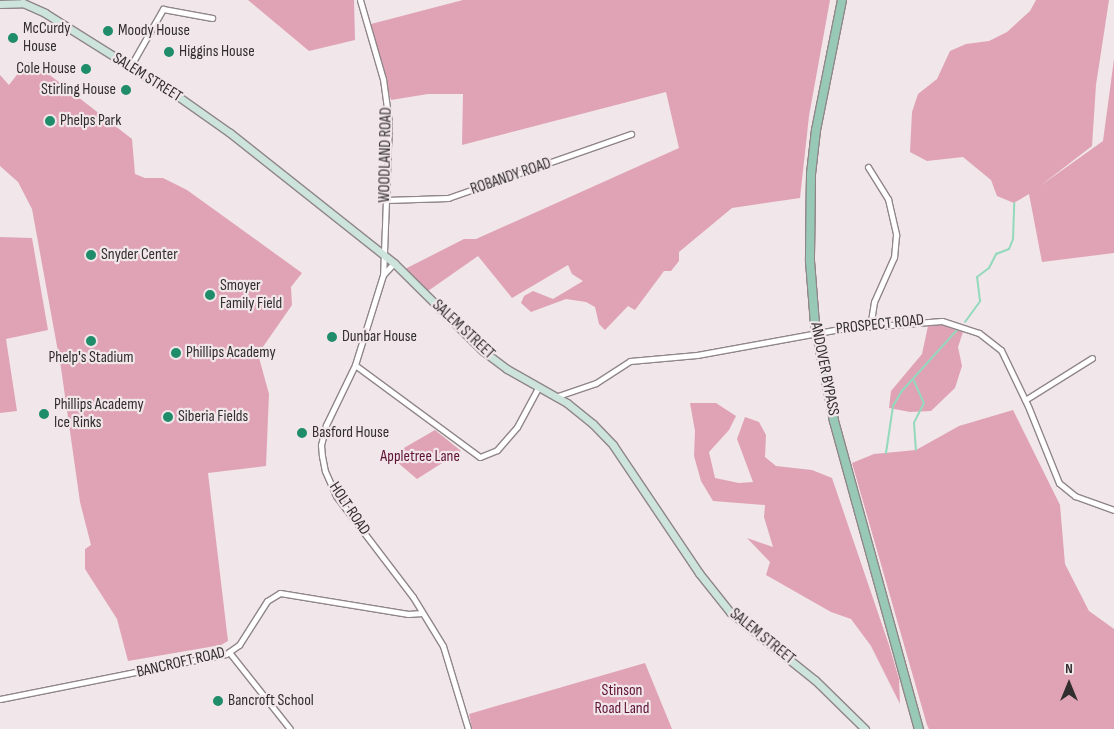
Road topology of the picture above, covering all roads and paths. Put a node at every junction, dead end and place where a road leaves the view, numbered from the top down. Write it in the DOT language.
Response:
graph roads {
  1 [pos="360,0"];
  2 [pos="842,0"];
  3 [pos="25,1"];
  4 [pos="0,4"];
  5 [pos="212,18"];
  6 [pos="130,67"];
  7 [pos="631,134"];
  8 [pos="868,167"];
  9 [pos="386,200"];
  10 [pos="384,254"];
  11 [pos="394,263"];
  12 [pos="383,276"];
  13 [pos="870,326"];
  14 [pos="817,333"];
  15 [pos="1092,358"];
  16 [pos="355,365"];
  17 [pos="538,388"];
  18 [pos="555,397"];
  19 [pos="1025,400"];
  20 [pos="1114,510"];
  21 [pos="422,613"];
  22 [pos="229,652"];
  23 [pos="0,700"];
  24 [pos="290,729"];
  25 [pos="468,729"];
  26 [pos="865,729"];
  27 [pos="919,729"];
  1 -- 9 [label="street, WOODLAND ROAD"];
  2 -- 14 [label="main road, ANDOVER BYPASS"];
  3 -- 4 [label="street, SALEM STREET"];
  3 -- 6 [label="street, SALEM STREET"];
  5 -- 6 [label="street"];
  6 -- 10 [label="street, SALEM STREET"];
  7 -- 9 [label="street, ROBANDY ROAD"];
  8 -- 13 [label="street"];
  9 -- 10 [label="street, WOODLAND ROAD"];
  10 -- 11 [label="street, SALEM STREET"];
  10 -- 12 [label="street, HOLT ROAD"];
  11 -- 12 [label="street, HOLT ROAD"];
  11 -- 17 [label="street, SALEM STREET"];
  12 -- 16 [label="street, HOLT ROAD"];
  13 -- 14 [label="street, PROSPECT ROAD"];
  13 -- 19 [label="street, PROSPECT ROAD"];
  14 -- 18 [label="street, PROSPECT ROAD"];
  14 -- 27 [label="main road, ANDOVER BYPASS"];
  15 -- 19 [label="street"];
  16 -- 17 [label="street"];
  16 -- 21 [label="street, HOLT ROAD"];
  17 -- 18 [label="street, SALEM STREET"];
  18 -- 26 [label="street, SALEM STREET"];
  19 -- 20 [label="street, PROSPECT ROAD"];
  21 -- 22 [label="street, BANCROFT ROAD"];
  21 -- 25 [label="street, HOLT ROAD"];
  22 -- 23 [label="street, BANCROFT ROAD"];
  22 -- 24 [label="street"];
}
